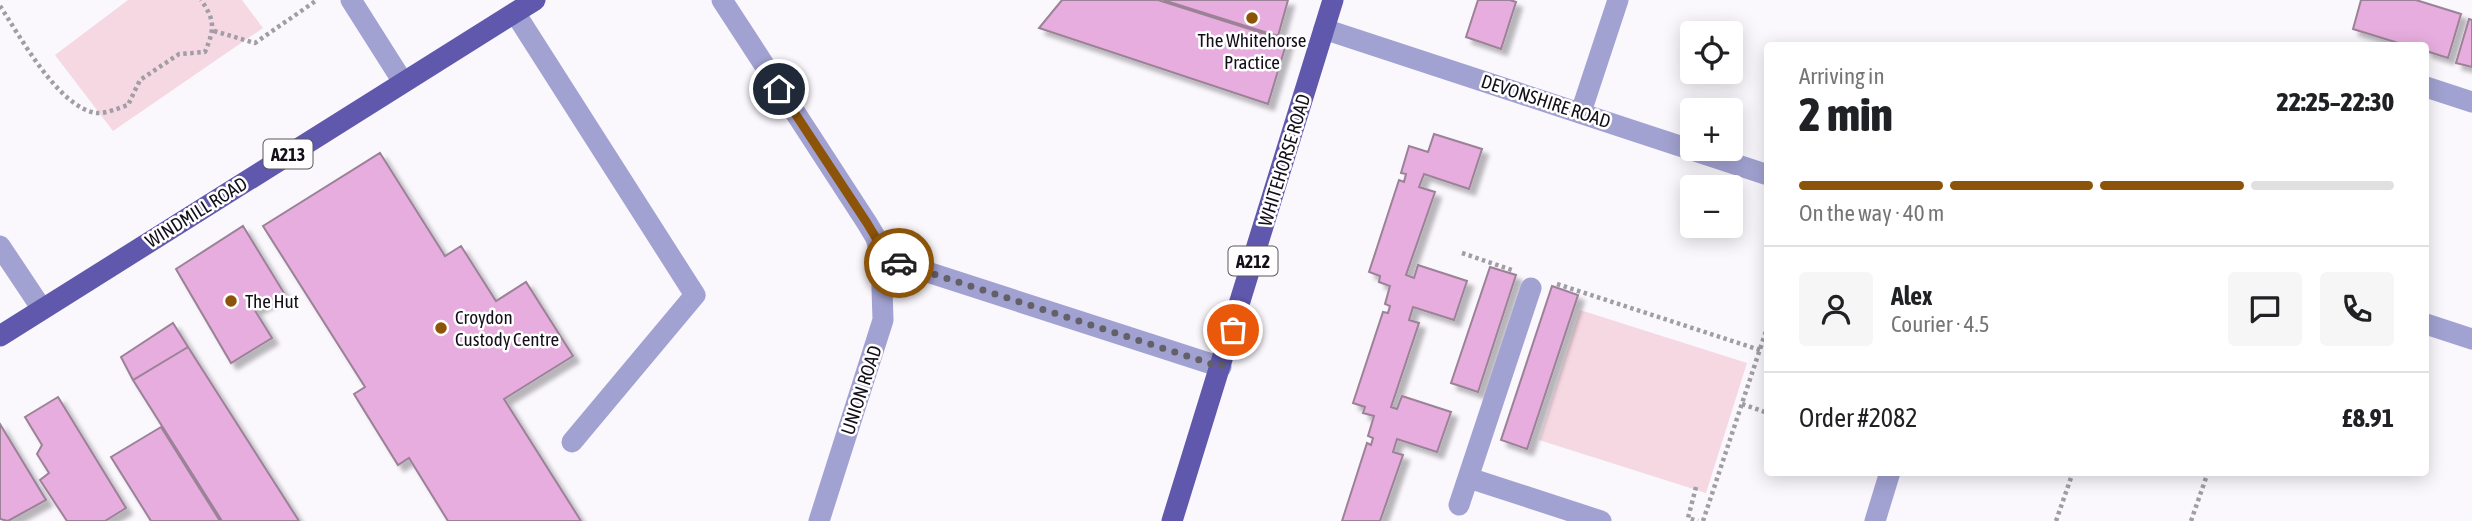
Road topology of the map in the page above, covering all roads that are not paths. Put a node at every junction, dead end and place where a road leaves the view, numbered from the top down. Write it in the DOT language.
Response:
graph roads {
  1 [pos="351,0"];
  2 [pos="535,0"];
  3 [pos="722,0"];
  4 [pos="1333,0"];
  5 [pos="1618,0"];
  6 [pos="515,13"];
  7 [pos="1324,29"];
  8 [pos="403,82"];
  9 [pos="2429,88"];
  10 [pos="2472,102"];
  11 [pos="1581,113"];
  12 [pos="1764,174"];
  13 [pos="0,246"];
  14 [pos="881,257"];
  15 [pos="1531,288"];
  16 [pos="42,309"];
  17 [pos="2429,325"];
  18 [pos="0,336"];
  19 [pos="2472,339"];
  20 [pos="1221,367"];
  21 [pos="572,442"];
  22 [pos="1889,476"];
  23 [pos="1469,478"];
  24 [pos="1459,505"];
  25 [pos="819,521"];
  26 [pos="1172,521"];
  27 [pos="1601,521"];
  28 [pos="1874,521"];
  1 -- 8 [label="street"];
  2 -- 6 [label="main road, WINDMILL ROAD / A213"];
  3 -- 14 [label="street, UNION ROAD"];
  4 -- 7 [label="main road, WHITEHORSE ROAD / A212"];
  5 -- 11 [label="street"];
  6 -- 8 [label="main road, WINDMILL ROAD / A213"];
  6 -- 21 [label="street"];
  7 -- 11 [label="street, DEVONSHIRE ROAD"];
  7 -- 20 [label="main road, WHITEHORSE ROAD / A212"];
  8 -- 16 [label="main road, WINDMILL ROAD / A213"];
  9 -- 10 [label="street"];
  11 -- 12 [label="street, DEVONSHIRE ROAD"];
  13 -- 16 [label="street"];
  14 -- 20 [label="street"];
  14 -- 25 [label="street, UNION ROAD"];
  15 -- 23 [label="street"];
  16 -- 18 [label="main road, WINDMILL ROAD / A213"];
  17 -- 19 [label="street"];
  20 -- 26 [label="main road, WHITEHORSE ROAD / A212"];
  22 -- 28 [label="street"];
  23 -- 24 [label="street"];
  23 -- 27 [label="street"];
}
